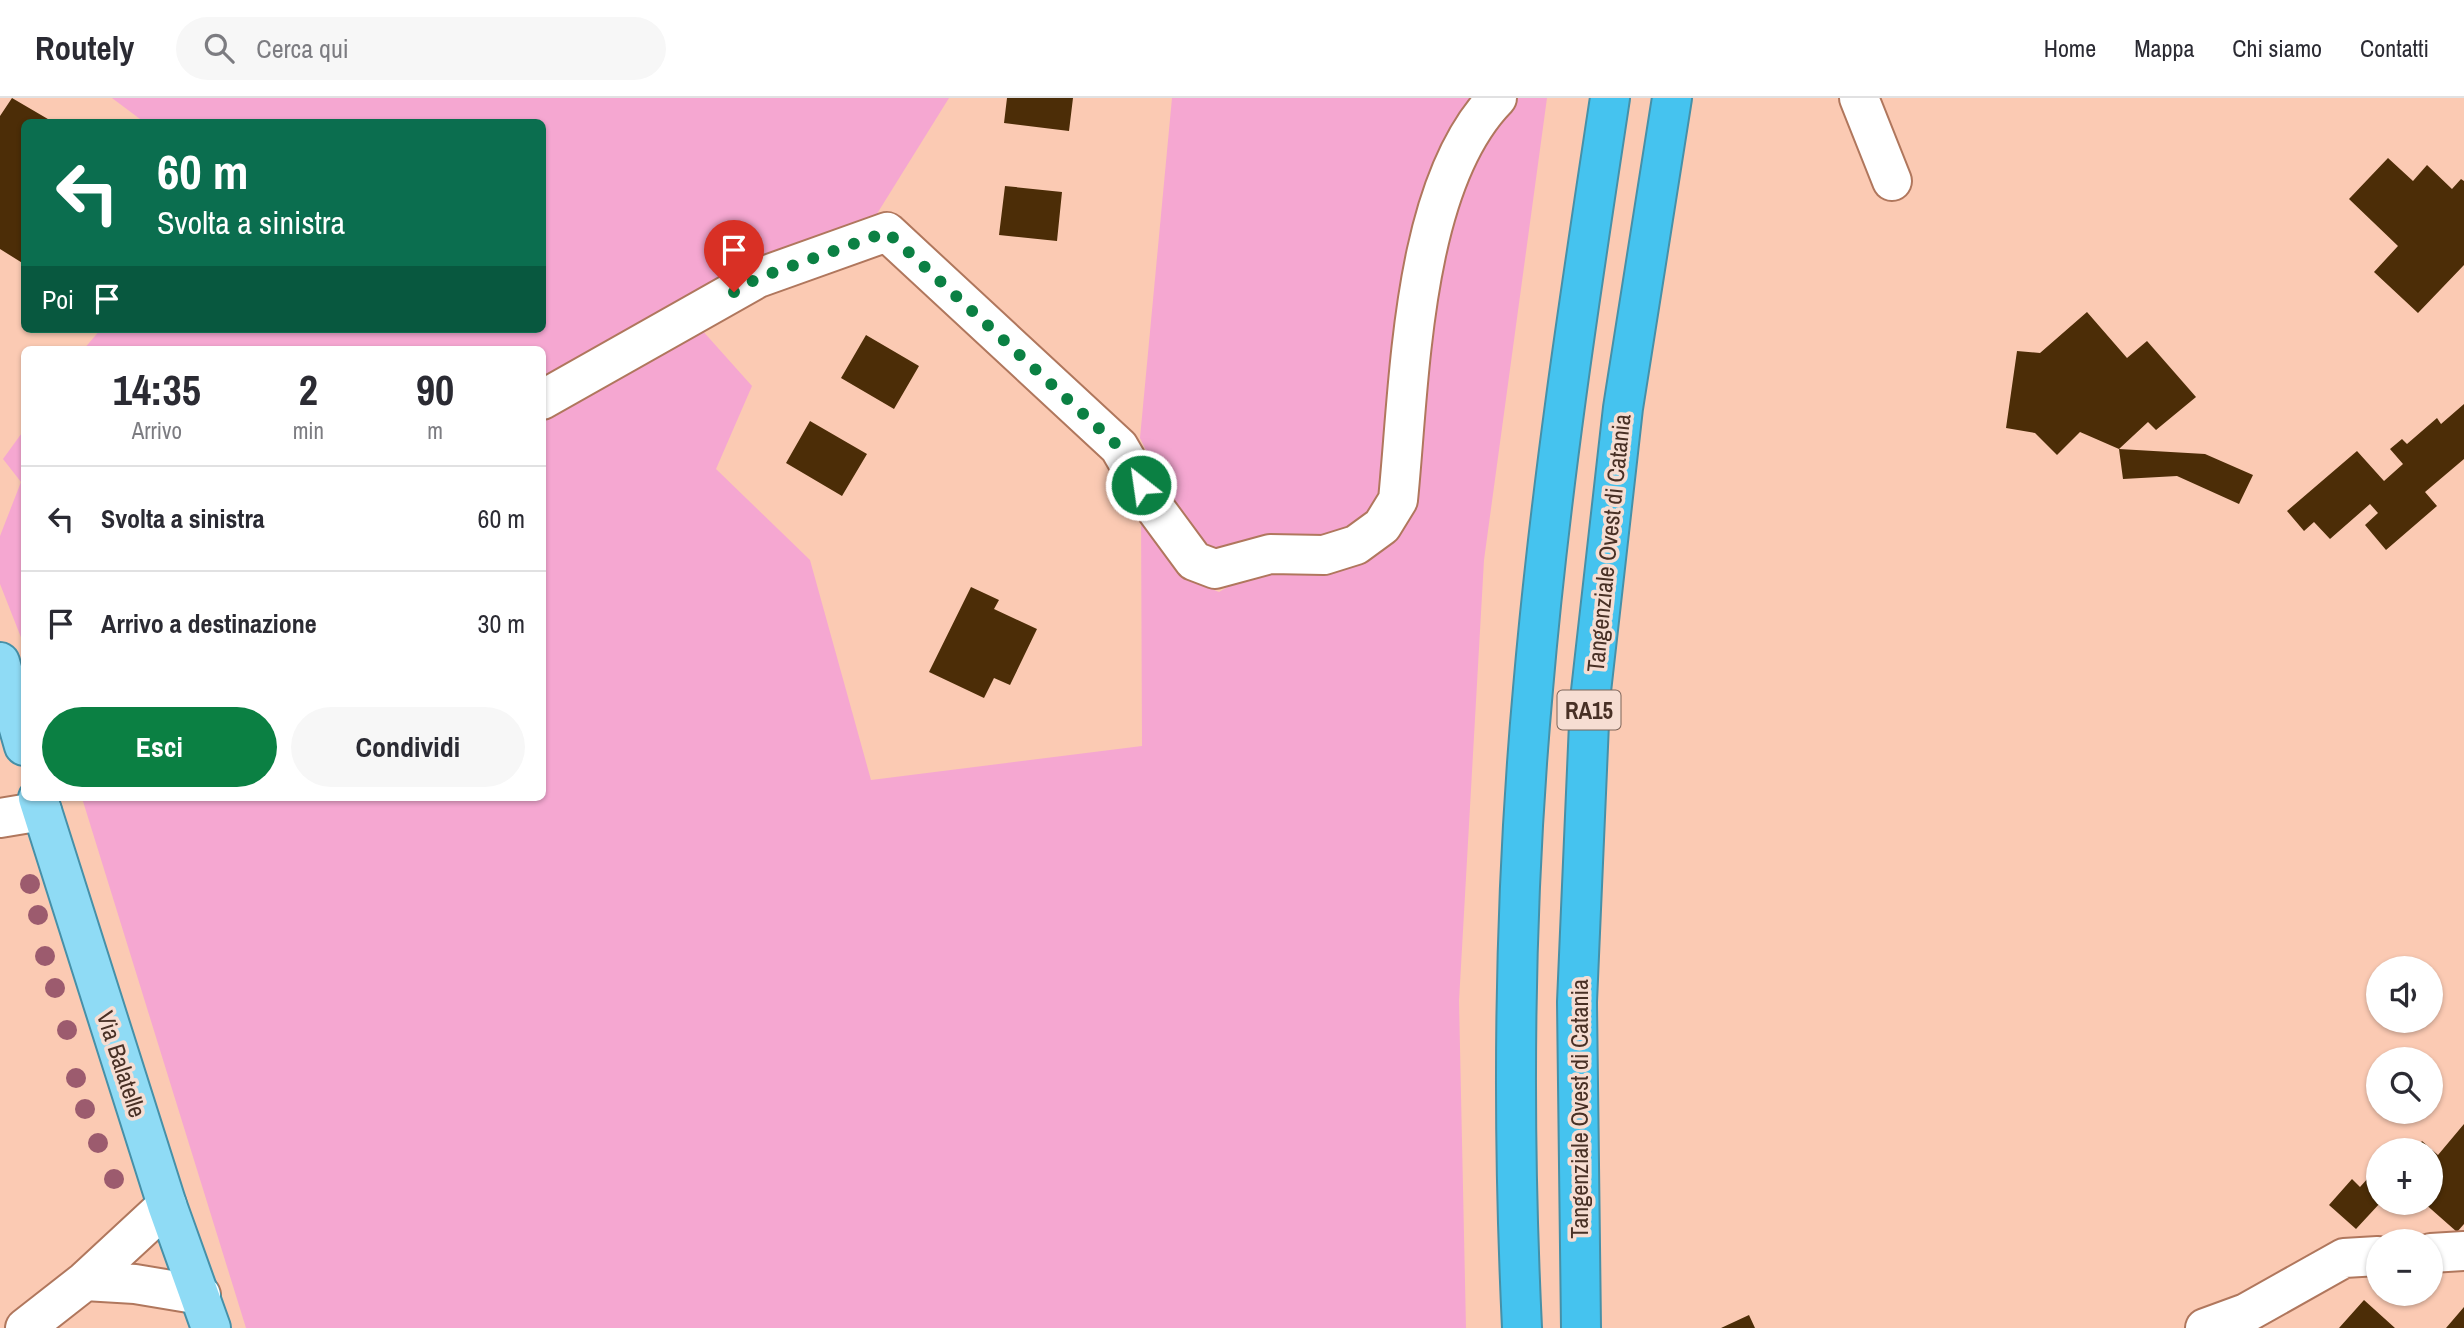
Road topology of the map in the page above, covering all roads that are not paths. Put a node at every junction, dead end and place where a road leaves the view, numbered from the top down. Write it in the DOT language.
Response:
graph roads {
  1 [pos="1497,98"];
  2 [pos="1610,98"];
  3 [pos="1672,98"];
  4 [pos="1859,98"];
  5 [pos="1892,181"];
  6 [pos="546,398"];
  7 [pos="0,662"];
  8 [pos="18,695"];
  9 [pos="21,720"];
  10 [pos="40,804"];
  11 [pos="0,818"];
  12 [pos="167,1205"];
  13 [pos="2464,1251"];
  14 [pos="2443,1252"];
  15 [pos="2366,1257"];
  16 [pos="85,1282"];
  17 [pos="206,1312"];
  18 [pos="26,1328"];
  19 [pos="1522,1328"];
  20 [pos="1581,1328"];
  21 [pos="2205,1328"];
  1 -- 6 [label="lane"];
  2 -- 19 [label="highway, RA15"];
  3 -- 20 [label="highway, Tangenziale Ovest di Catania / RA15"];
  4 -- 5 [label="lane"];
  7 -- 8 [label="main road"];
  8 -- 9 [label="main road"];
  10 -- 11 [label="lane"];
  10 -- 12 [label="main road, Via Balatelle"];
  12 -- 16 [label="lane"];
  12 -- 17 [label="main road, Via Balatelle"];
  13 -- 14 [label="lane"];
  15 -- 21 [label="lane"];
  16 -- 17 [label="lane"];
  16 -- 18 [label="lane"];
}
